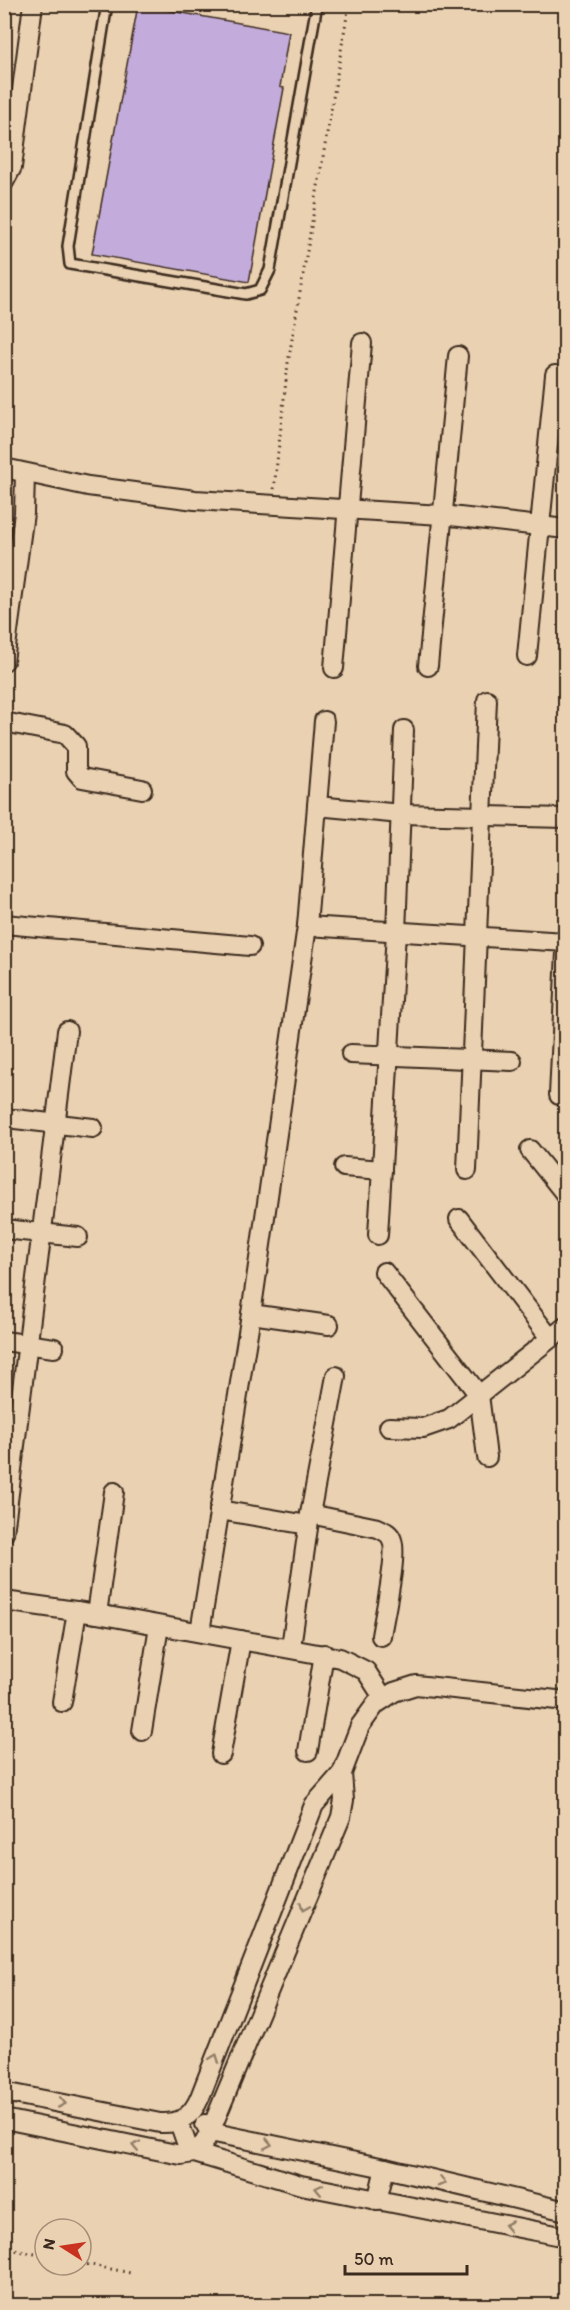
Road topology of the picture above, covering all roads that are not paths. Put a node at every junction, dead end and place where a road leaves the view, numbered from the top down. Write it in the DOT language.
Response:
graph roads {
  1 [pos="33,4"];
  2 [pos="108,4"];
  3 [pos="317,4"];
  4 [pos="4,182"];
  5 [pos="362,343"];
  6 [pos="458,356"];
  7 [pos="555,375"];
  8 [pos="4,468"];
  9 [pos="25,473"];
  10 [pos="348,510"];
  11 [pos="442,515"];
  12 [pos="541,526"];
  13 [pos="566,529"];
  14 [pos="526,656"];
  15 [pos="4,662"];
  16 [pos="428,666"];
  17 [pos="334,668"];
  18 [pos="487,700"];
  19 [pos="4,722"];
  20 [pos="324,722"];
  21 [pos="404,730"];
  22 [pos="142,789"];
  23 [pos="317,806"];
  24 [pos="401,814"];
  25 [pos="483,815"];
  26 [pos="566,818"];
  27 [pos="4,924"];
  28 [pos="307,926"];
  29 [pos="396,932"];
  30 [pos="478,937"];
  31 [pos="566,942"];
  32 [pos="250,946"];
  33 [pos="566,952"];
  34 [pos="67,1031"];
  35 [pos="351,1054"];
  36 [pos="389,1055"];
  37 [pos="472,1058"];
  38 [pos="512,1061"];
  39 [pos="559,1095"];
  40 [pos="15,1119"];
  41 [pos="56,1123"];
  42 [pos="93,1128"];
  43 [pos="530,1150"];
  44 [pos="344,1167"];
  45 [pos="382,1170"];
  46 [pos="467,1170"];
  47 [pos="566,1195"];
  48 [pos="459,1219"];
  49 [pos="4,1228"];
  50 [pos="42,1233"];
  51 [pos="378,1235"];
  52 [pos="78,1237"];
  53 [pos="384,1272"];
  54 [pos="251,1314"];
  55 [pos="329,1325"];
  56 [pos="561,1334"];
  57 [pos="4,1341"];
  58 [pos="28,1344"];
  59 [pos="54,1348"];
  60 [pos="336,1376"];
  61 [pos="479,1395"];
  62 [pos="389,1427"];
  63 [pos="487,1457"];
  64 [pos="114,1492"];
  65 [pos="219,1510"];
  66 [pos="309,1519"];
  67 [pos="4,1533"];
  68 [pos="4,1601"];
  69 [pos="77,1611"];
  70 [pos="97,1614"];
  71 [pos="159,1626"];
  72 [pos="200,1632"];
  73 [pos="381,1636"];
  74 [pos="241,1640"];
  75 [pos="291,1647"];
  76 [pos="324,1654"];
  77 [pos="384,1699"];
  78 [pos="566,1701"];
  79 [pos="62,1702"];
  80 [pos="142,1731"];
  81 [pos="308,1751"];
  82 [pos="221,1754"];
  83 [pos="342,1773"];
  84 [pos="293,1862"];
  85 [pos="319,1872"];
  86 [pos="4,2092"];
  87 [pos="195,2110"];
  88 [pos="4,2119"];
  89 [pos="179,2122"];
  90 [pos="210,2132"];
  91 [pos="194,2153"];
  92 [pos="385,2168"];
  93 [pos="377,2201"];
  94 [pos="566,2211"];
  95 [pos="566,2237"];
  1 -- 4 [label="street"];
  2 -- 3 [label="lane"];
  5 -- 10 [label="street"];
  6 -- 11 [label="street"];
  7 -- 12 [label="street"];
  8 -- 9 [label="street"];
  9 -- 10 [label="street"];
  9 -- 15 [label="street"];
  10 -- 11 [label="street"];
  10 -- 17 [label="street"];
  11 -- 12 [label="street"];
  11 -- 16 [label="street"];
  12 -- 13 [label="street"];
  12 -- 14 [label="street"];
  18 -- 25 [label="street"];
  19 -- 22 [label="street"];
  20 -- 23 [label="street"];
  21 -- 24 [label="street"];
  23 -- 24 [label="street"];
  23 -- 28 [label="street"];
  24 -- 25 [label="street"];
  24 -- 29 [label="street"];
  25 -- 26 [label="street"];
  25 -- 30 [label="street"];
  27 -- 32 [label="street"];
  28 -- 29 [label="street"];
  28 -- 54 [label="street"];
  29 -- 30 [label="street"];
  29 -- 36 [label="street"];
  30 -- 31 [label="street"];
  30 -- 37 [label="street"];
  33 -- 39 [label="street"];
  34 -- 41 [label="street"];
  35 -- 36 [label="street"];
  36 -- 37 [label="street"];
  36 -- 45 [label="street"];
  37 -- 38 [label="street"];
  37 -- 46 [label="street"];
  40 -- 41 [label="street"];
  41 -- 42 [label="street"];
  41 -- 50 [label="street"];
  43 -- 47 [label="street"];
  44 -- 45 [label="street"];
  45 -- 51 [label="street"];
  48 -- 56 [label="street"];
  49 -- 50 [label="street"];
  50 -- 52 [label="street"];
  50 -- 58 [label="street"];
  53 -- 61 [label="street"];
  54 -- 55 [label="street"];
  54 -- 65 [label="street"];
  56 -- 61 [label="street"];
  57 -- 58 [label="street"];
  58 -- 59 [label="street"];
  58 -- 67 [label="street"];
  60 -- 66 [label="street"];
  61 -- 62 [label="street"];
  61 -- 63 [label="street"];
  64 -- 70 [label="street"];
  65 -- 66 [label="street"];
  65 -- 72 [label="street"];
  66 -- 73 [label="street"];
  66 -- 75 [label="street"];
  68 -- 69 [label="street"];
  69 -- 70 [label="street"];
  69 -- 79 [label="street"];
  70 -- 71 [label="street"];
  71 -- 72 [label="street"];
  71 -- 80 [label="street"];
  72 -- 74 [label="street"];
  74 -- 75 [label="street"];
  74 -- 82 [label="street"];
  75 -- 76 [label="street"];
  76 -- 77 [label="street"];
  76 -- 81 [label="street"];
  77 -- 78 [label="street"];
  77 -- 83 [label="street"];
  83 -- 84 [label="street"];
  83 -- 85 [label="street"];
  84 -- 85 [label="street"];
  87 -- 84 [label="street, one-way"];
  85 -- 90 [label="street, one-way"];
  86 -- 89 [label="street, one-way"];
  87 -- 89 [label="street"];
  87 -- 90 [label="street"];
  91 -- 88 [label="street, one-way"];
  89 -- 91 [label="street"];
  90 -- 91 [label="street"];
  90 -- 92 [label="street, one-way"];
  93 -- 91 [label="street, one-way"];
  92 -- 93 [label="street"];
  92 -- 94 [label="street, one-way"];
  95 -- 93 [label="street, one-way"];
}
